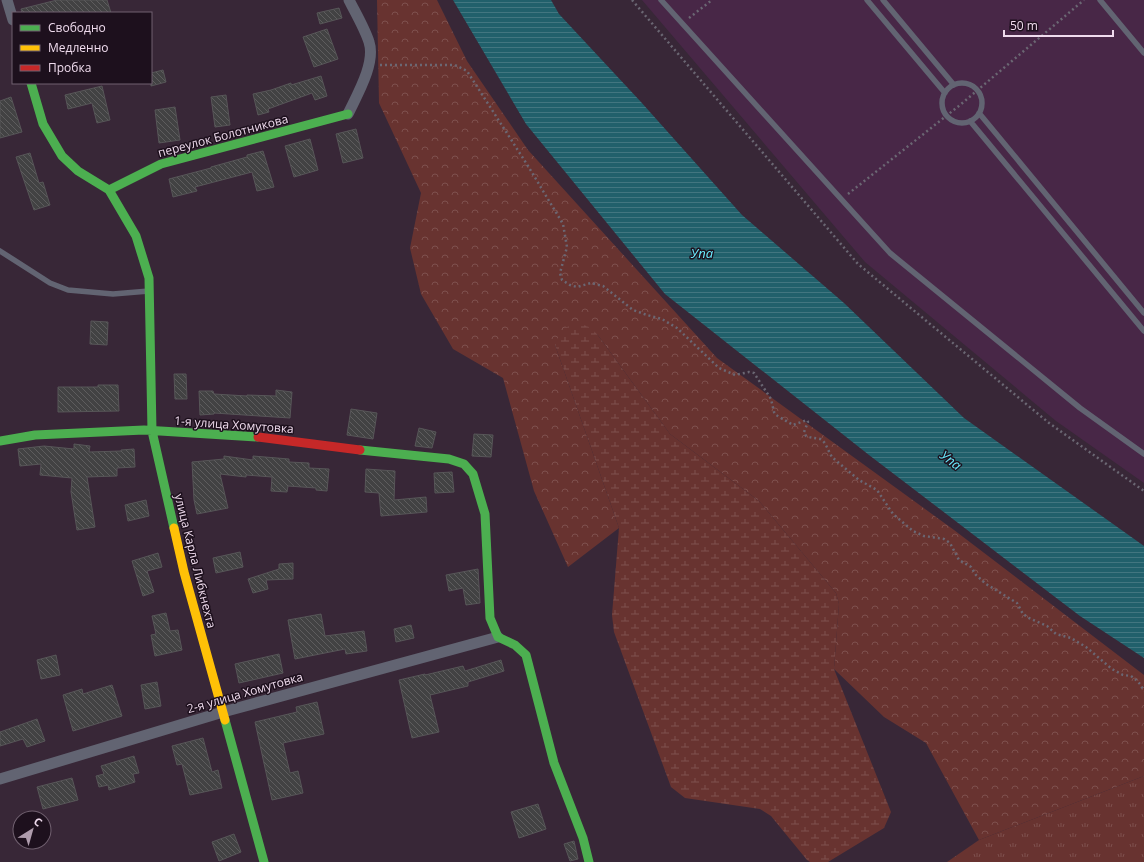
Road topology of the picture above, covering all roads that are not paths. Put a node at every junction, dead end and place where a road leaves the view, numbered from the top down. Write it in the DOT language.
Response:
graph roads {
  1 [pos="7,0"];
  2 [pos="349,0"];
  3 [pos="661,0"];
  4 [pos="867,0"];
  5 [pos="883,0"];
  6 [pos="1100,0"];
  7 [pos="12,17"];
  8 [pos="1144,53"];
  9 [pos="31,84"];
  10 [pos="954,85"];
  11 [pos="945,93"];
  12 [pos="979,113"];
  13 [pos="348,114"];
  14 [pos="970,121"];
  15 [pos="109,190"];
  16 [pos="0,251"];
  17 [pos="149,291"];
  18 [pos="1144,313"];
  19 [pos="1144,331"];
  20 [pos="152,430"];
  21 [pos="0,441"];
  22 [pos="1144,454"];
  23 [pos="498,637"];
  24 [pos="223,712"];
  25 [pos="0,780"];
  26 [pos="264,862"];
  27 [pos="589,862"];
  1 -- 7 [label="street"];
  2 -- 13 [label="street"];
  3 -- 22 [label="lane"];
  4 -- 11 [label="lane"];
  5 -- 10 [label="lane"];
  6 -- 8 [label="lane"];
  9 -- 15 [label="street"];
  10 -- 11 [label="lane"];
  10 -- 12 [label="lane"];
  11 -- 14 [label="lane"];
  12 -- 14 [label="lane"];
  12 -- 18 [label="lane"];
  13 -- 15 [label="street, переулок Болотникова"];
  14 -- 19 [label="lane"];
  15 -- 17 [label="street, улица Карла Либкнехта"];
  16 -- 17 [label="lane"];
  17 -- 20 [label="street, улица Карла Либкнехта"];
  20 -- 21 [label="street, 1-я улица Хомутовка"];
  20 -- 23 [label="street, 1-я улица Хомутовка"];
  20 -- 24 [label="street, улица Карла Либкнехта"];
  23 -- 24 [label="street, 2-я улица Хомутовка"];
  23 -- 27 [label="street"];
  24 -- 25 [label="street, 2-я улица Хомутовка"];
  24 -- 26 [label="street, улица Карла Либкнехта"];
}
